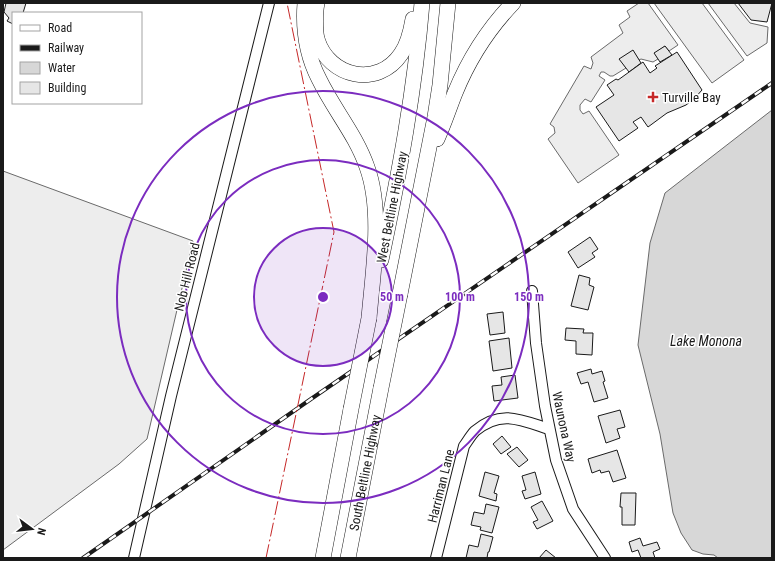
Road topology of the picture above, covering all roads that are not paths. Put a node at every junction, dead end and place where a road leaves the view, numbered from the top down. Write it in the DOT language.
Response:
graph roads {
  1 [pos="269,3"];
  2 [pos="305,3"];
  3 [pos="317,3"];
  4 [pos="418,3"];
  5 [pos="422,3"];
  6 [pos="448,3"];
  7 [pos="513,3"];
  8 [pos="429,154"];
  9 [pos="532,291"];
  10 [pos="369,318"];
  11 [pos="381,388"];
  12 [pos="351,409"];
  13 [pos="550,428"];
  14 [pos="134,558"];
  15 [pos="323,558"];
  16 [pos="348,558"];
  17 [pos="436,558"];
  18 [pos="605,558"];
  1 -- 14 [label="street, Nob Hill Road"];
  2 -- 10 [label="highway"];
  3 -- 4 [label="highway"];
  5 -- 10 [label="highway, West Beltline Highway"];
  6 -- 8 [label="highway, West Beltline Highway"];
  7 -- 8 [label="highway"];
  8 -- 11 [label="highway, West Beltline Highway, bridge"];
  9 -- 13 [label="street, Waunona Way"];
  10 -- 12 [label="highway, West Beltline Highway, bridge"];
  11 -- 16 [label="highway, South Beltline Highway"];
  12 -- 15 [label="highway, South Beltline Highway"];
  13 -- 17 [label="street, Harriman Lane"];
  13 -- 18 [label="street, Waunona Way"];
}
